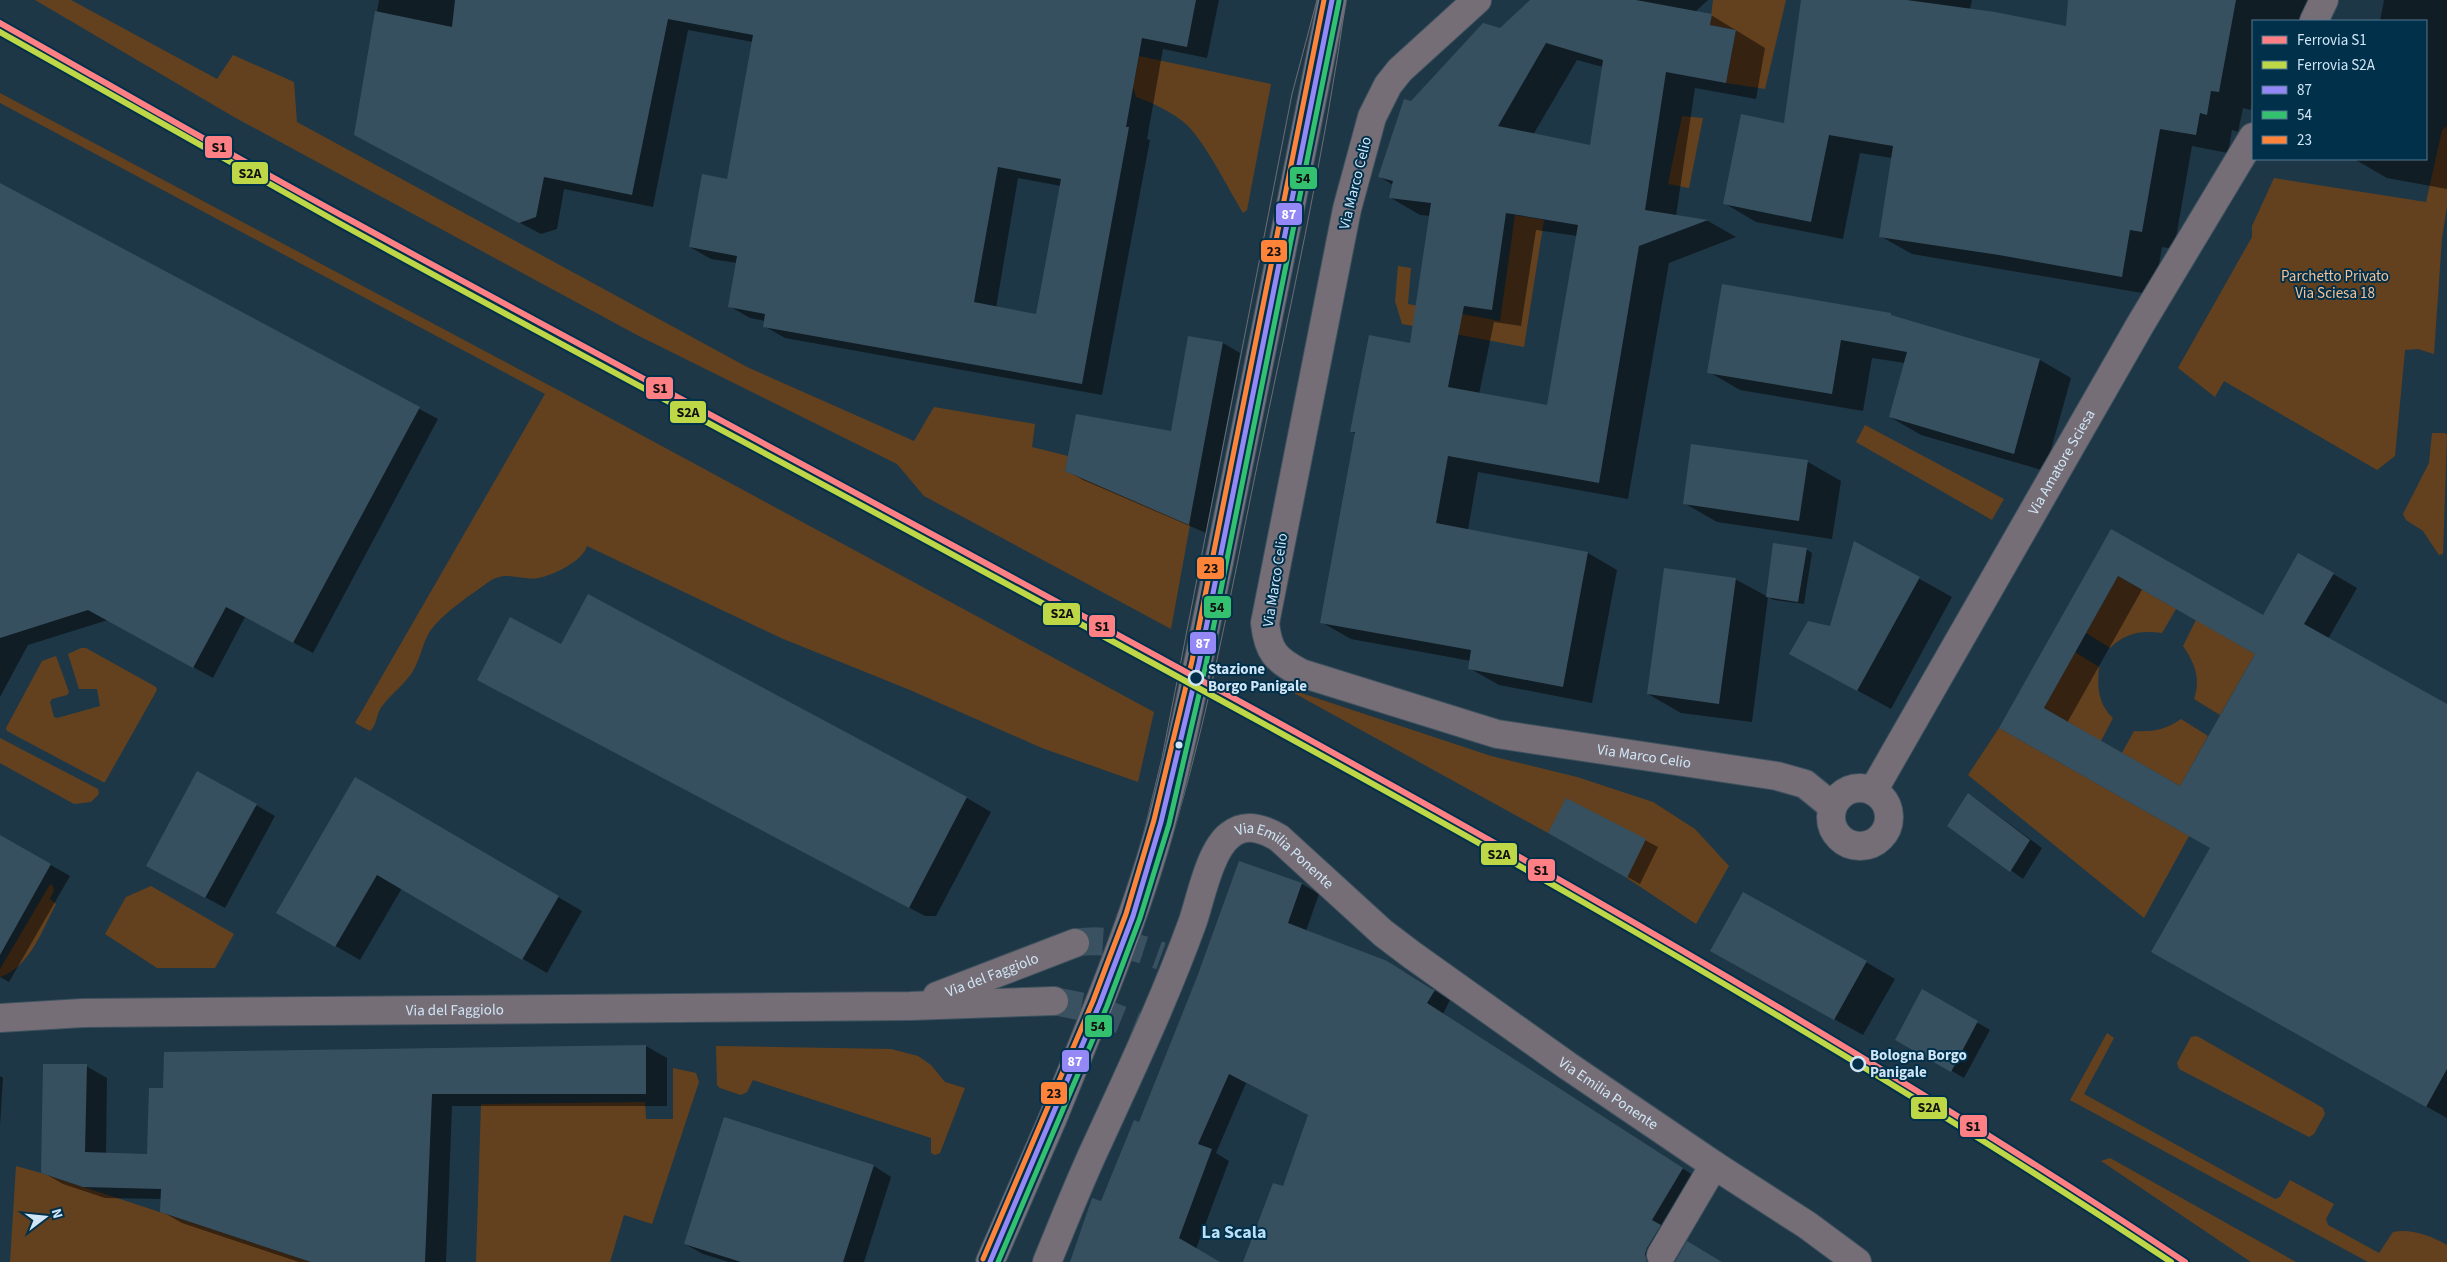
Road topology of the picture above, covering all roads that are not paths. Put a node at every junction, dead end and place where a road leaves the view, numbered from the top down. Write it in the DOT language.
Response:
graph roads {
  1 [pos="1332,0"];
  2 [pos="1477,0"];
  3 [pos="2324,0"];
  4 [pos="2314,20"];
  5 [pos="2252,139"];
  6 [pos="1873,790"];
  7 [pos="1832,806"];
  8 [pos="1075,943"];
  9 [pos="1054,1001"];
  10 [pos="910,1006"];
  11 [pos="0,1018"];
  12 [pos="1714,1165"];
  13 [pos="1661,1255"];
  14 [pos="990,1262"];
  15 [pos="1047,1262"];
  16 [pos="1857,1262"];
  1 -- 14 [label="main road, bridge"];
  2 -- 7 [label="street, Via Marco Celio"];
  3 -- 4 [label="street"];
  5 -- 6 [label="street, Via Amatore Sciesa"];
  6 -- 7 [label="street"];
  6 -- 7 [label="street"];
  8 -- 10 [label="street, Via del Faggiolo"];
  9 -- 10 [label="street, Via del Faggiolo"];
  10 -- 11 [label="street, Via del Faggiolo"];
  12 -- 13 [label="street"];
  12 -- 15 [label="street, Via Emilia Ponente"];
  12 -- 16 [label="street, Via Emilia Ponente"];
}
